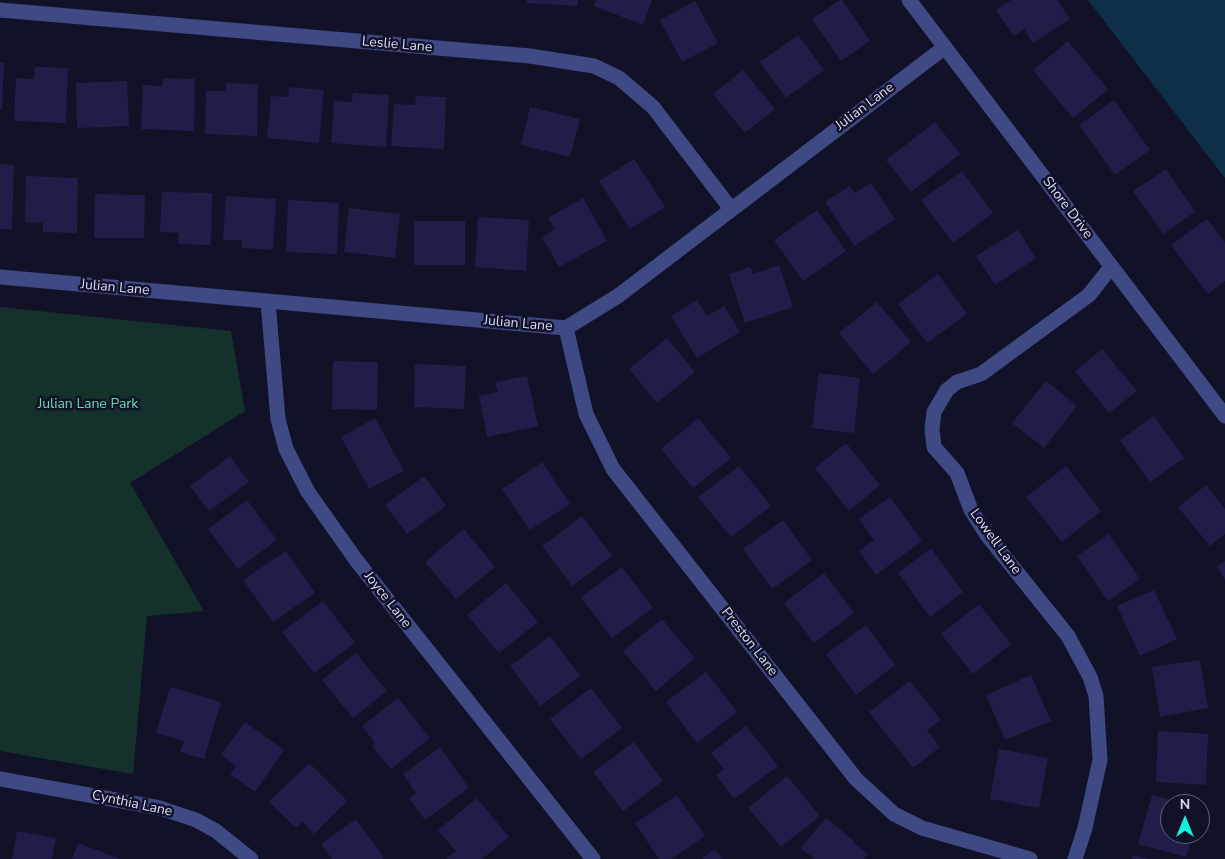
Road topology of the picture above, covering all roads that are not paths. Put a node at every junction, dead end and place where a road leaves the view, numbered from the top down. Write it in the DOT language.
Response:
graph roads {
  1 [pos="909,0"];
  2 [pos="0,10"];
  3 [pos="944,47"];
  4 [pos="731,209"];
  5 [pos="1112,267"];
  6 [pos="0,277"];
  7 [pos="268,302"];
  8 [pos="566,328"];
  9 [pos="1225,416"];
  10 [pos="0,778"];
  11 [pos="251,859"];
  12 [pos="593,859"];
  13 [pos="1030,859"];
  14 [pos="1075,859"];
  1 -- 3 [label="street, Shore Drive"];
  2 -- 4 [label="street, Leslie Lane"];
  3 -- 4 [label="street, Julian Lane"];
  3 -- 5 [label="street, Shore Drive"];
  4 -- 8 [label="street, Julian Lane"];
  5 -- 9 [label="street, Shore Drive"];
  5 -- 14 [label="street, Lowell Lane"];
  6 -- 7 [label="street, Julian Lane"];
  7 -- 8 [label="street, Julian Lane"];
  7 -- 12 [label="street, Joyce Lane"];
  8 -- 13 [label="street, Preston Lane"];
  10 -- 11 [label="street, Cynthia Lane"];
}
